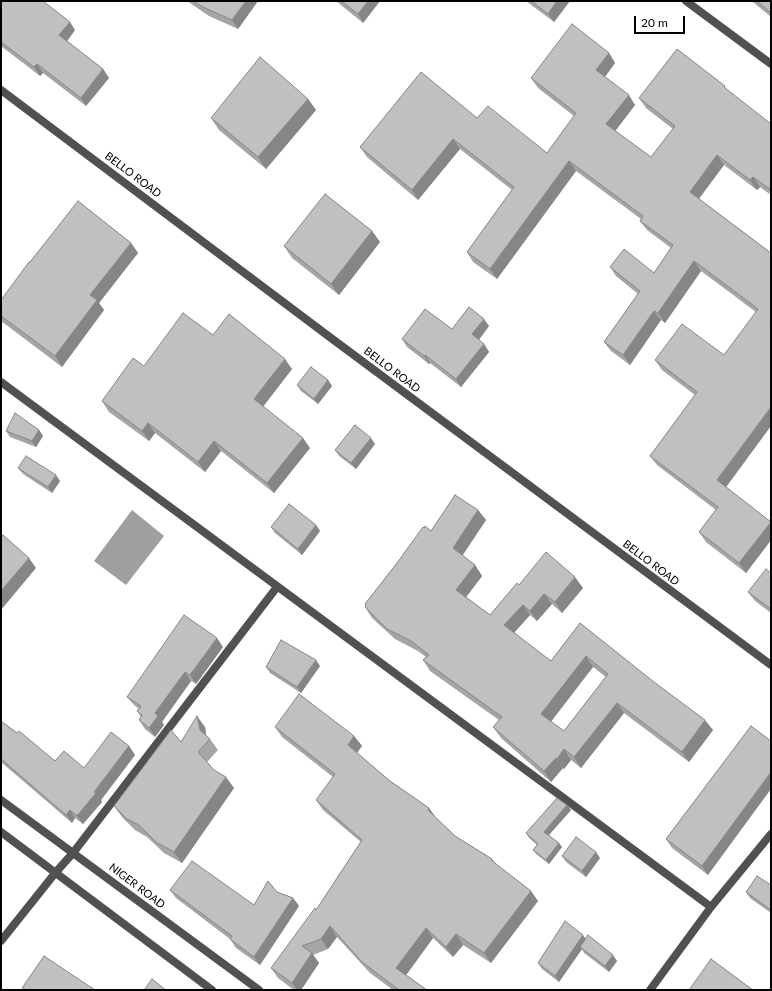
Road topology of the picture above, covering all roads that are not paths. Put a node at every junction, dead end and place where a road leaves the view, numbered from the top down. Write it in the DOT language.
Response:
graph roads {
  1 [pos="686,1"];
  2 [pos="771,64"];
  3 [pos="1,90"];
  4 [pos="1,382"];
  5 [pos="277,587"];
  6 [pos="771,665"];
  7 [pos="1,800"];
  8 [pos="1,832"];
  9 [pos="771,834"];
  10 [pos="73,853"];
  11 [pos="56,872"];
  12 [pos="711,907"];
  13 [pos="1,941"];
  14 [pos="212,990"];
  15 [pos="259,990"];
  16 [pos="650,990"];
  1 -- 2 [label="street"];
  3 -- 6 [label="street, BELLO ROAD"];
  4 -- 5 [label="street"];
  5 -- 10 [label="street"];
  5 -- 12 [label="street"];
  7 -- 10 [label="street, NIGER ROAD"];
  8 -- 11 [label="street"];
  9 -- 12 [label="street"];
  10 -- 11 [label="street"];
  10 -- 15 [label="street, NIGER ROAD"];
  11 -- 13 [label="street"];
  11 -- 14 [label="street"];
  12 -- 16 [label="street"];
}
